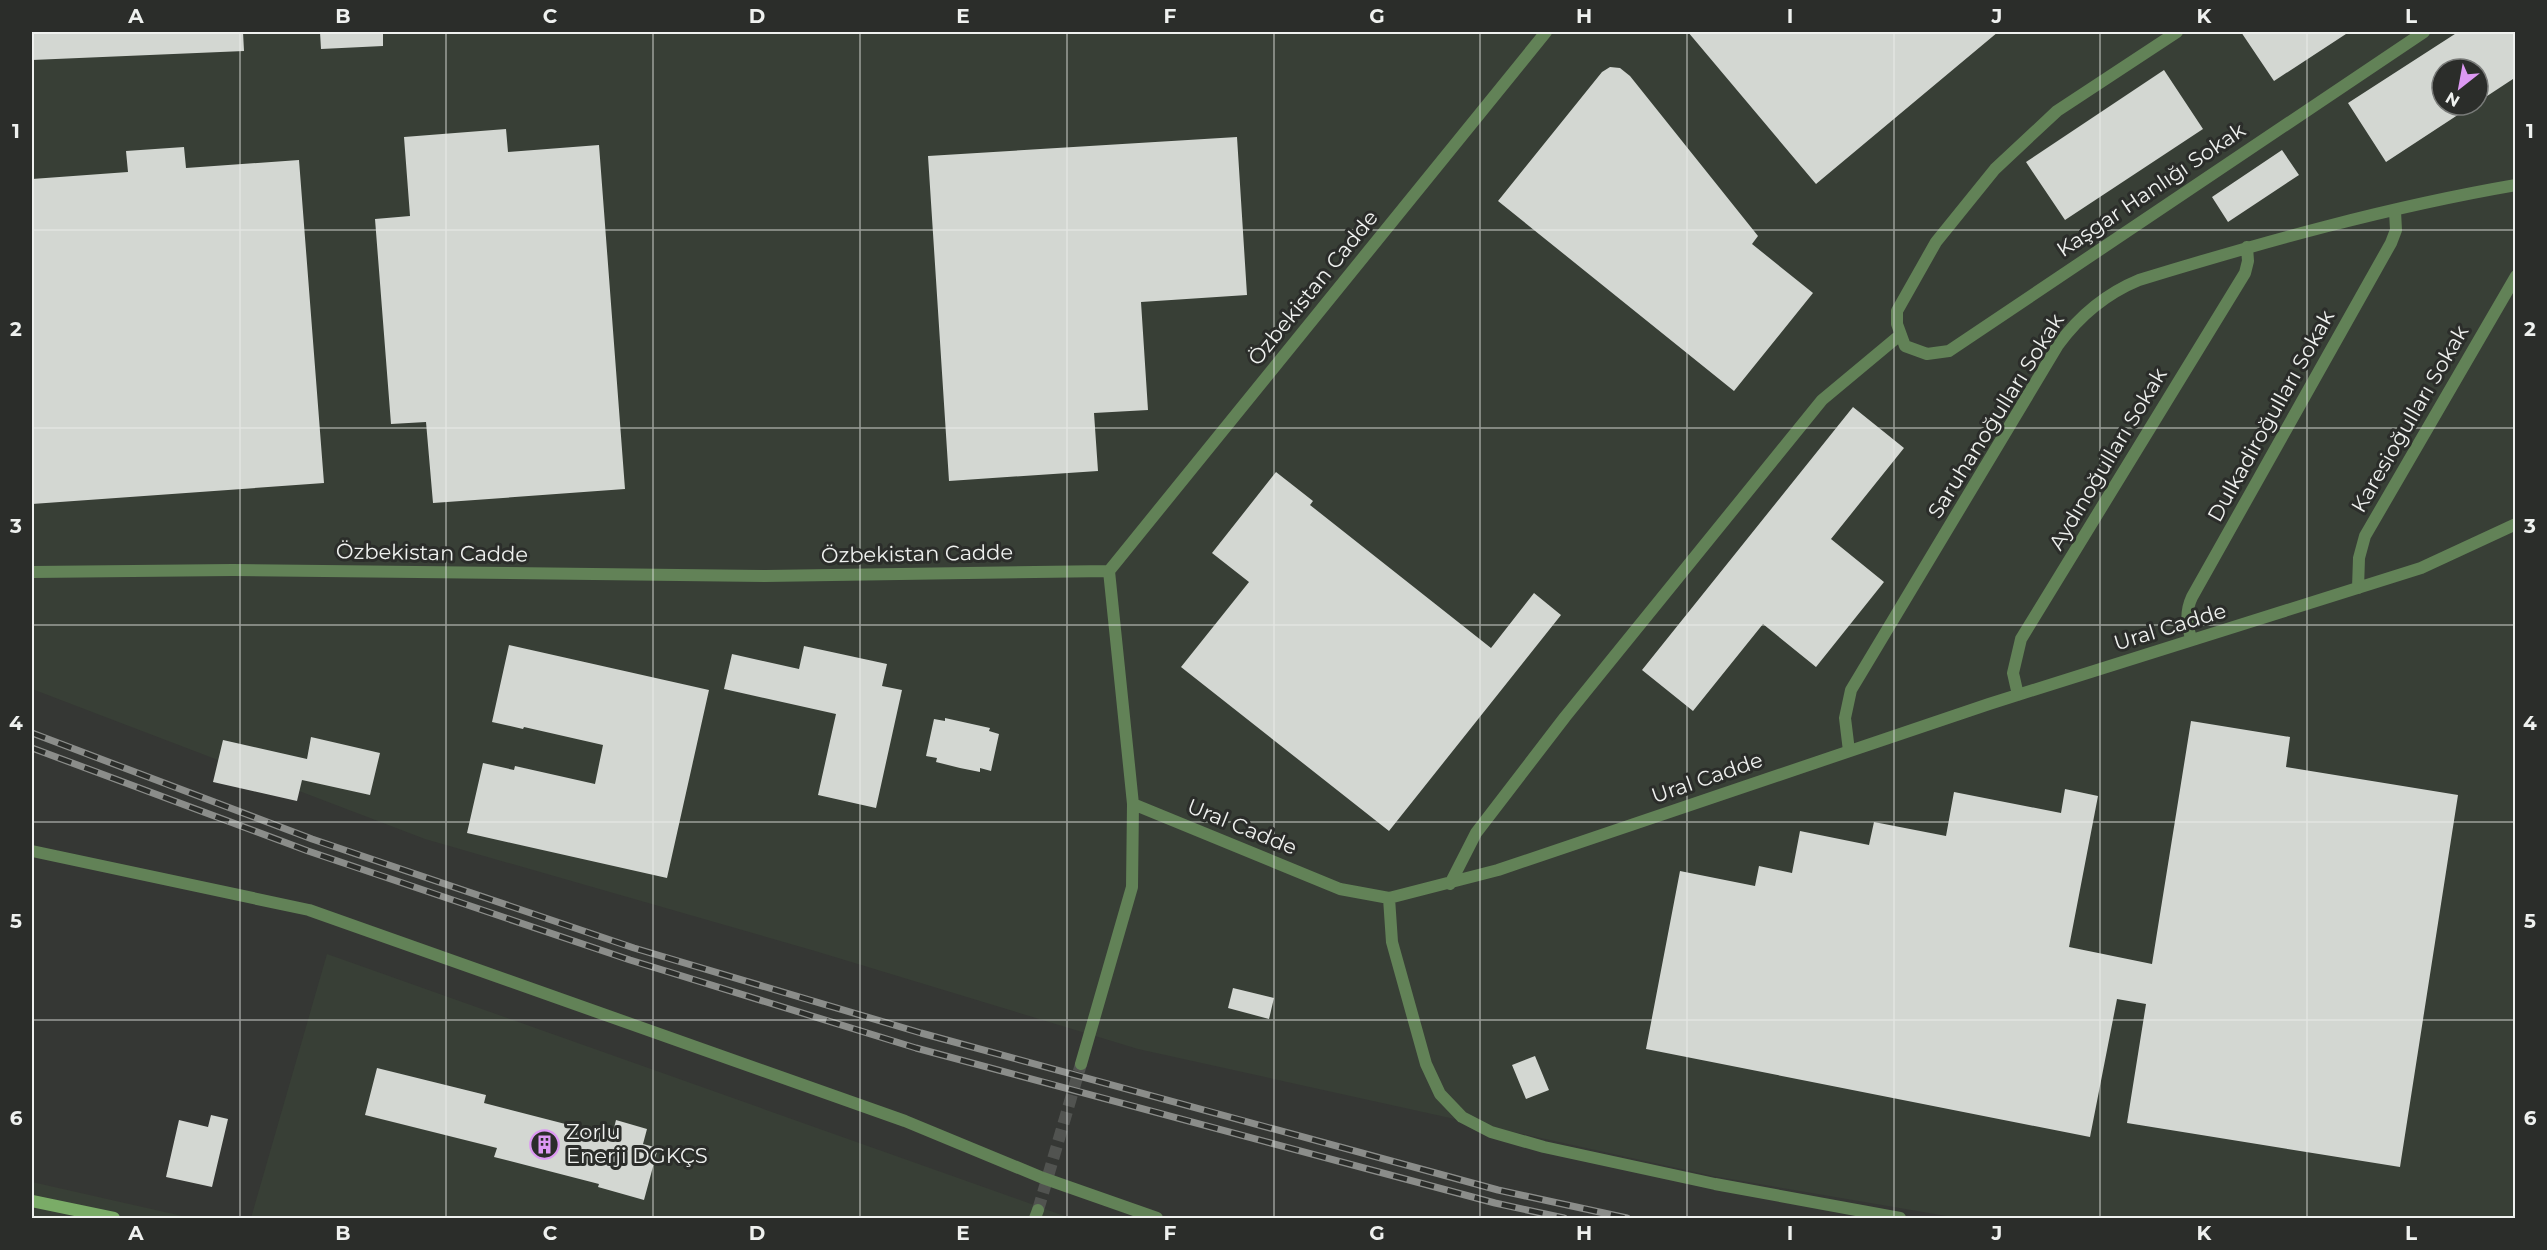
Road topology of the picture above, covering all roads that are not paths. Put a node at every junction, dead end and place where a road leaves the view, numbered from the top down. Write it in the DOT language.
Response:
graph roads {
  1 [pos="1546,32"];
  2 [pos="2177,32"];
  3 [pos="2424,32"];
  4 [pos="2516,185"];
  5 [pos="2395,211"];
  6 [pos="2247,247"];
  7 [pos="2516,276"];
  8 [pos="1900,335"];
  9 [pos="2516,524"];
  10 [pos="1109,571"];
  11 [pos="32,572"];
  12 [pos="2358,588"];
  13 [pos="2192,640"];
  14 [pos="2018,695"];
  15 [pos="1849,751"];
  16 [pos="1133,804"];
  17 [pos="32,851"];
  18 [pos="1450,884"];
  19 [pos="1389,898"];
  20 [pos="1081,1064"];
  21 [pos="32,1201"];
  22 [pos="114,1218"];
  23 [pos="1157,1218"];
  24 [pos="1900,1218"];
  1 -- 10 [label="street, Özbekistan Cadde"];
  2 -- 8 [label="street"];
  3 -- 8 [label="street, Kaşgar Hanlığı Sokak"];
  4 -- 5 [label="street, Saruhanoğulları Sokak"];
  5 -- 6 [label="street, Saruhanoğulları Sokak"];
  5 -- 13 [label="street, Dulkadiroğulları Sokak"];
  6 -- 14 [label="street, Aydınoğulları Sokak"];
  6 -- 15 [label="street, Saruhanoğulları Sokak"];
  7 -- 12 [label="street, Karesioğulları Sokak"];
  8 -- 18 [label="street"];
  9 -- 12 [label="street, Ural Cadde"];
  10 -- 11 [label="street, Özbekistan Cadde"];
  10 -- 16 [label="street"];
  12 -- 13 [label="street, Ural Cadde"];
  13 -- 14 [label="street, Ural Cadde"];
  14 -- 15 [label="street, Ural Cadde"];
  15 -- 18 [label="street, Ural Cadde"];
  16 -- 19 [label="street, Ural Cadde"];
  16 -- 20 [label="street"];
  17 -- 23 [label="street"];
  18 -- 19 [label="street, Ural Cadde"];
  19 -- 24 [label="street"];
  21 -- 22 [label="street"];
}
